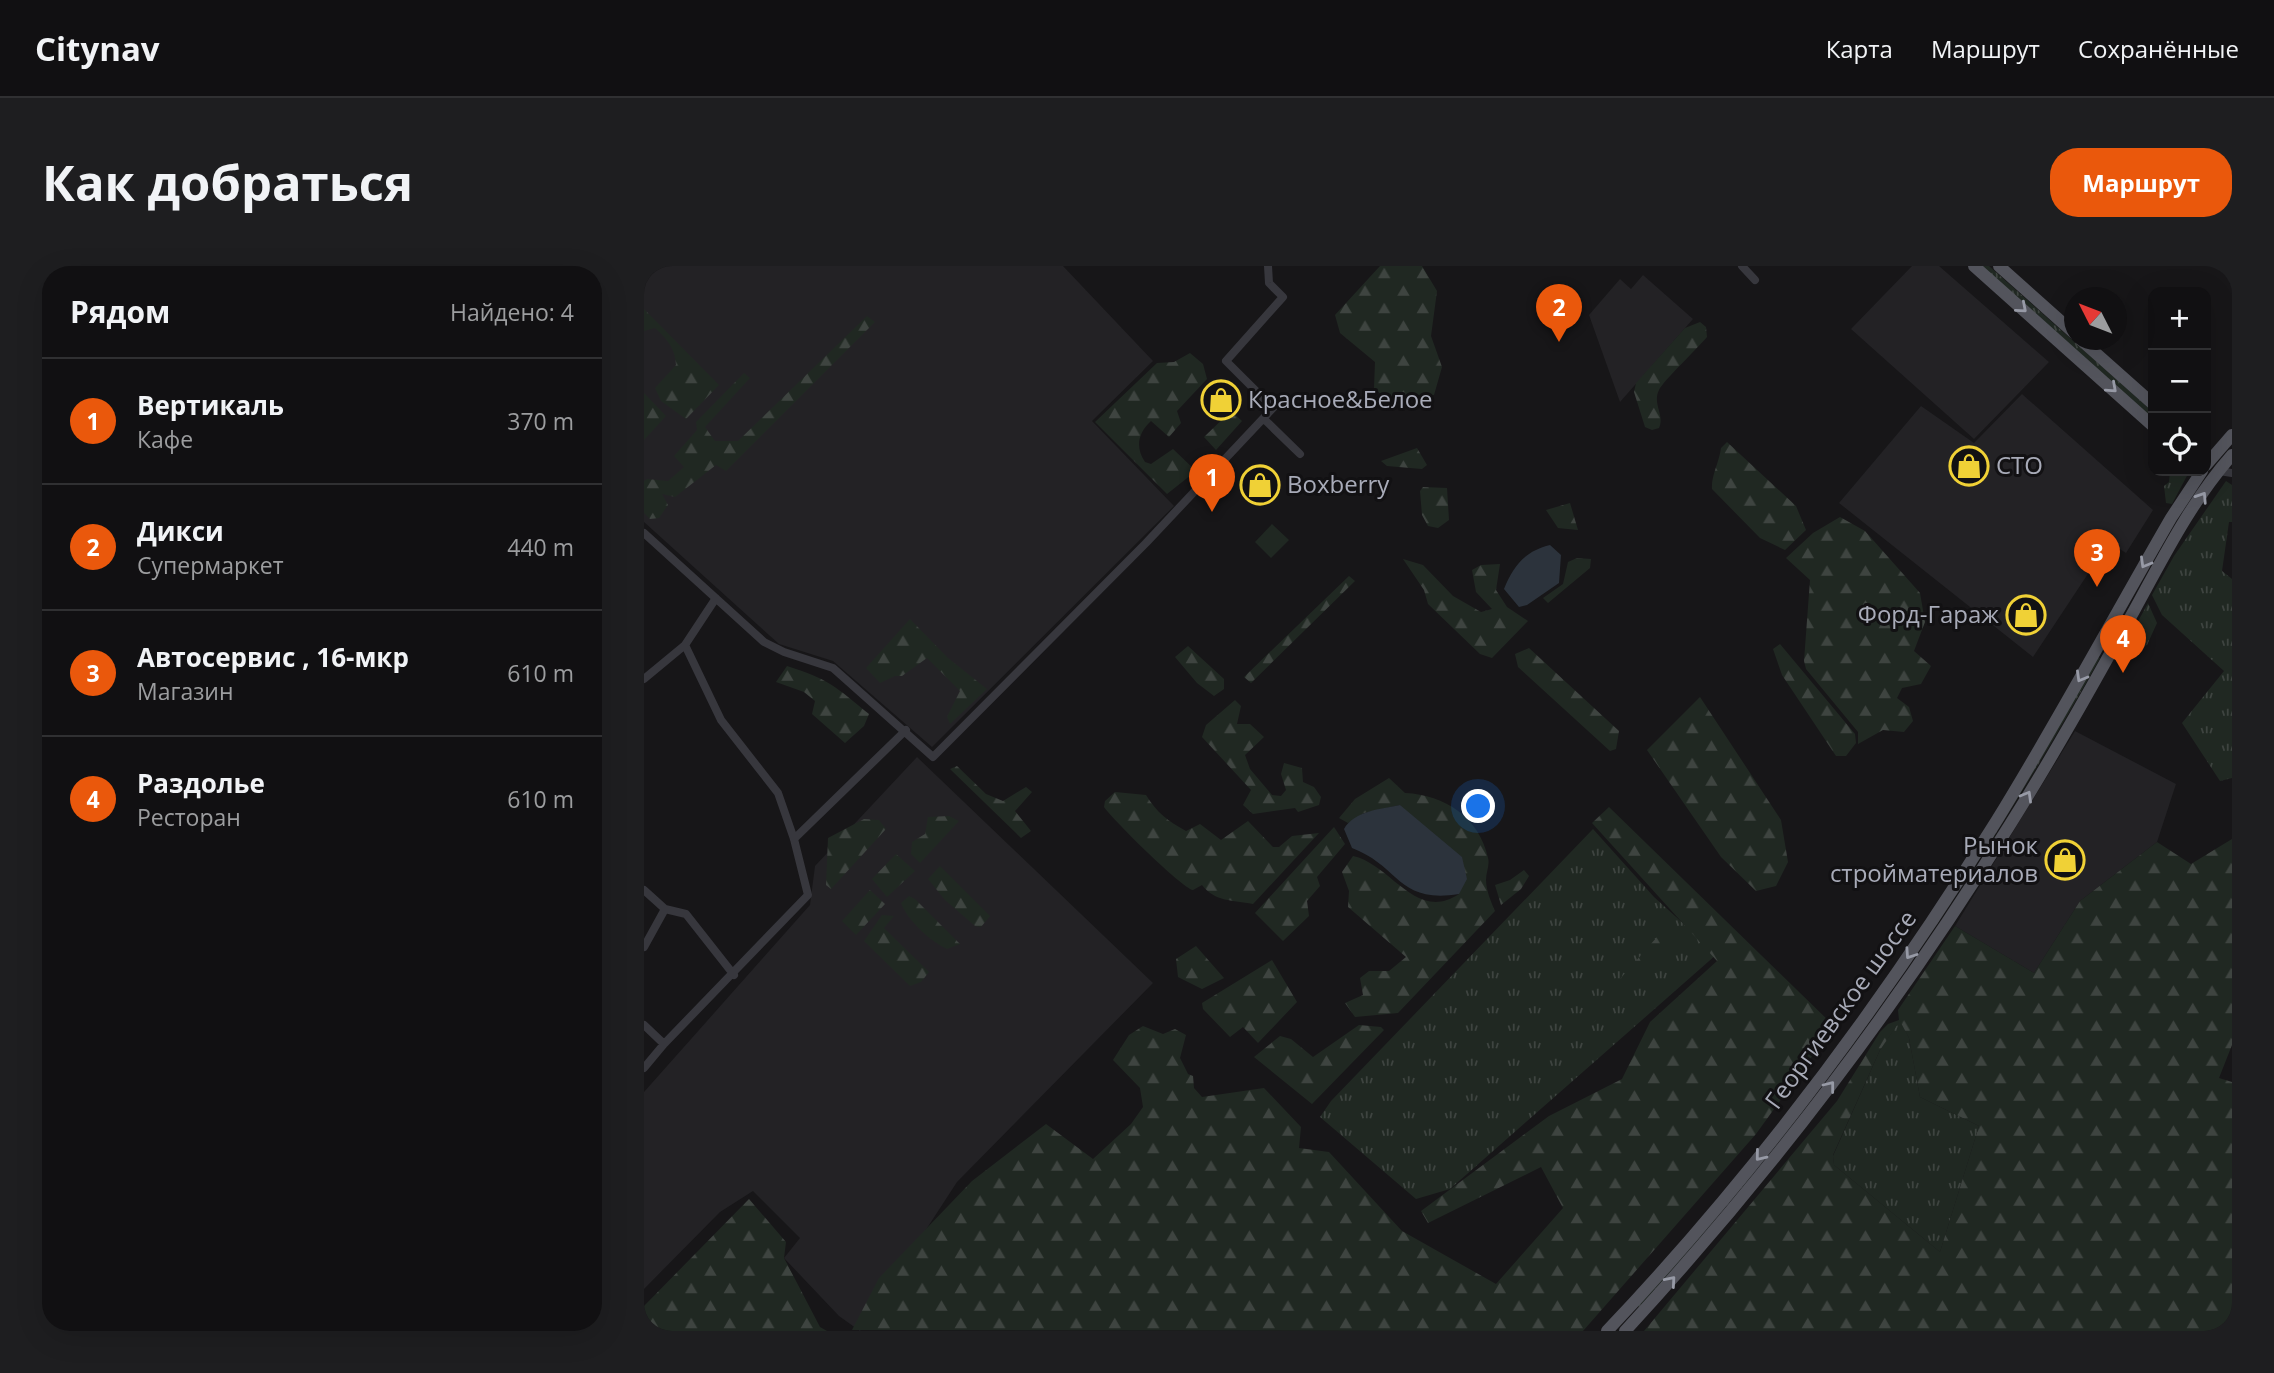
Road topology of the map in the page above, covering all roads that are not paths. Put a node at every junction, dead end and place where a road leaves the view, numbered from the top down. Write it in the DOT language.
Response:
graph roads {
  1 [pos="1268,266"];
  2 [pos="1742,266"];
  3 [pos="1975,266"];
  4 [pos="1999,266"];
  5 [pos="1755,280"];
  6 [pos="2064,324"];
  7 [pos="2092,350"];
  8 [pos="2148,400"];
  9 [pos="1264,419"];
  10 [pos="2148,422"];
  11 [pos="2232,435"];
  12 [pos="1300,454"];
  13 [pos="2231,459"];
  14 [pos="2212,465"];
  15 [pos="644,533"];
  16 [pos="716,598"];
  17 [pos="685,645"];
  18 [pos="2093,655"];
  19 [pos="2106,662"];
  20 [pos="644,679"];
  21 [pos="905,730"];
  22 [pos="794,839"];
  23 [pos="644,890"];
  24 [pos="665,909"];
  25 [pos="644,947"];
  26 [pos="734,975"];
  27 [pos="644,1025"];
  28 [pos="664,1044"];
  29 [pos="644,1068"];
  30 [pos="1607,1331"];
  31 [pos="1625,1331"];
  1 -- 9 [label="street"];
  2 -- 5 [label="street"];
  3 -- 10 [label="main road, one-way"];
  4 -- 6 [label="main road"];
  7 -- 8 [label="main road"];
  9 -- 12 [label="street"];
  9 -- 21 [label="street"];
  11 -- 14 [label="main road"];
  13 -- 14 [label="main road"];
  14 -- 18 [label="main road, Георгиевское шоссе, one-way"];
  19 -- 14 [label="main road, Георгиевское шоссе, one-way"];
  15 -- 16 [label="street"];
  16 -- 17 [label="street"];
  16 -- 21 [label="street"];
  17 -- 20 [label="street"];
  17 -- 22 [label="street"];
  18 -- 19 [label="street"];
  18 -- 30 [label="main road, Георгиевское шоссе, one-way"];
  31 -- 19 [label="main road, Георгиевское шоссе, one-way"];
  21 -- 22 [label="street"];
  22 -- 26 [label="street"];
  23 -- 24 [label="street"];
  24 -- 25 [label="street"];
  24 -- 26 [label="street"];
  26 -- 28 [label="street"];
  27 -- 28 [label="street"];
  28 -- 29 [label="street"];
}
